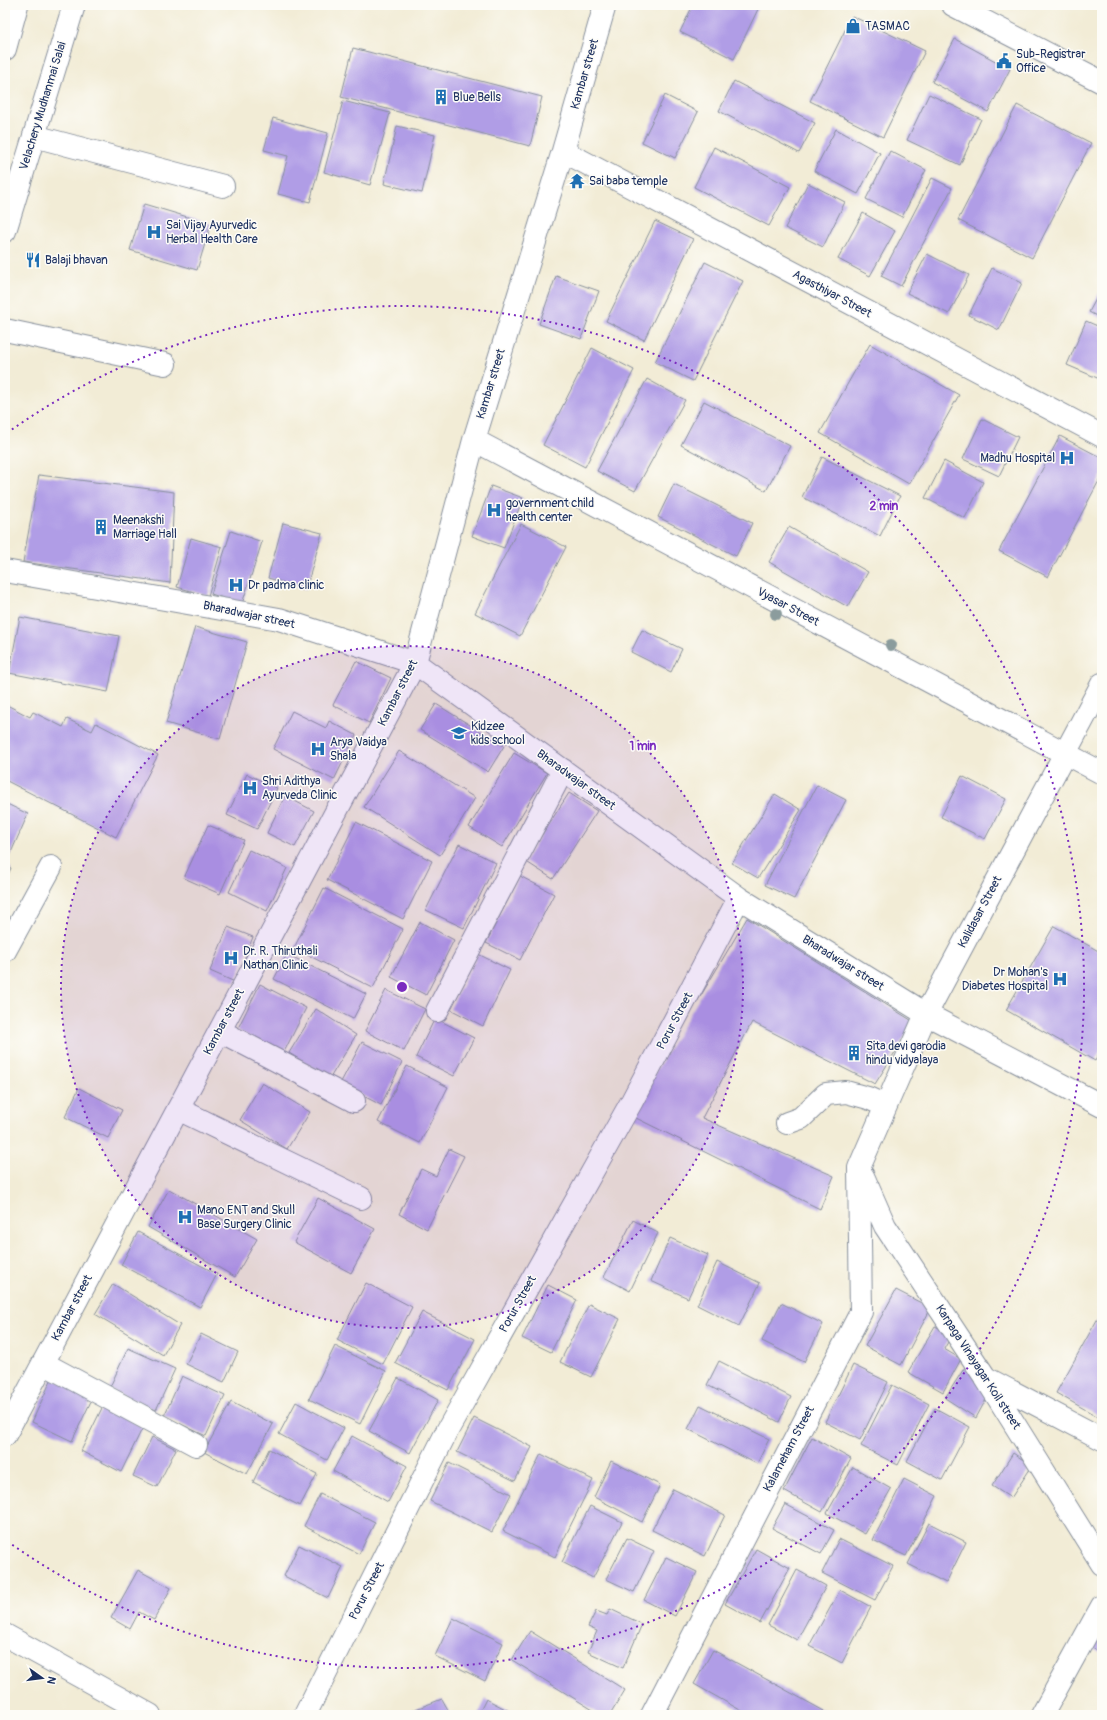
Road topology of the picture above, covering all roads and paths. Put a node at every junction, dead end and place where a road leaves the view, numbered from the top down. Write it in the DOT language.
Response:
graph roads {
  1 [pos="18,5"];
  2 [pos="74,5"];
  3 [pos="605,5"];
  4 [pos="953,5"];
  5 [pos="5,49"];
  6 [pos="1102,82"];
  7 [pos="34,136"];
  8 [pos="563,151"];
  9 [pos="223,186"];
  10 [pos="5,231"];
  11 [pos="5,330"];
  12 [pos="165,364"];
  13 [pos="1102,436"];
  14 [pos="474,440"];
  15 [pos="5,571"];
  16 [pos="415,663"];
  17 [pos="1102,684"];
  18 [pos="1065,754"];
  19 [pos="563,770"];
  20 [pos="1102,773"];
  21 [pos="52,867"];
  22 [pos="739,898"];
  23 [pos="5,951"];
  24 [pos="437,1011"];
  25 [pos="926,1014"];
  26 [pos="220,1030"];
  27 [pos="354,1101"];
  28 [pos="886,1106"];
  29 [pos="1102,1106"];
  30 [pos="178,1109"];
  31 [pos="787,1123"];
  32 [pos="859,1168"];
  33 [pos="361,1198"];
  34 [pos="43,1363"];
  35 [pos="985,1377"];
  36 [pos="5,1435"];
  37 [pos="1102,1439"];
  38 [pos="196,1445"];
  39 [pos="1102,1564"];
  40 [pos="1102,1606"];
  41 [pos="5,1635"];
  42 [pos="150,1715"];
  43 [pos="305,1715"];
  44 [pos="652,1715"];
  45 [pos="1042,1715"];
  1 -- 5 [label="street"];
  2 -- 7 [label="street, Velachery Mudhanmai Salai"];
  3 -- 8 [label="street, Kambar street"];
  4 -- 6 [label="street"];
  7 -- 9 [label="street"];
  7 -- 10 [label="street, Velachery Mudhanmai Salai"];
  8 -- 13 [label="street, Agasthiyar Street"];
  8 -- 14 [label="street, Kambar street"];
  11 -- 12 [label="street"];
  14 -- 16 [label="street, Kambar street"];
  14 -- 18 [label="street, Vyasar Street"];
  15 -- 16 [label="street, Bharadwajar street"];
  16 -- 19 [label="street, Bharadwajar street"];
  16 -- 26 [label="street, Kambar street"];
  17 -- 18 [label="street, Kalidasar Street"];
  18 -- 20 [label="street, Vyasar Street"];
  18 -- 25 [label="street, Kalidasar Street"];
  19 -- 22 [label="street, Bharadwajar street"];
  19 -- 24 [label="street"];
  21 -- 23 [label="street"];
  22 -- 25 [label="street, Bharadwajar street"];
  22 -- 43 [label="street, Porur Street"];
  25 -- 28 [label="street, Kalidasar Street"];
  25 -- 29 [label="street, Bharadwajar street"];
  26 -- 27 [label="street"];
  26 -- 30 [label="street, Kambar street"];
  28 -- 31 [label="street"];
  28 -- 32 [label="street, Kalidasar Street"];
  30 -- 33 [label="street"];
  30 -- 34 [label="street, Kambar street"];
  32 -- 35 [label="street, Karpaga Vinayagar Koil street"];
  32 -- 44 [label="street, Kalameham Street"];
  34 -- 36 [label="street, Kambar street"];
  34 -- 38 [label="street"];
  35 -- 37 [label="street"];
  35 -- 39 [label="street, Karpaga Vinayagar Koil street"];
  40 -- 45 [label="street"];
  41 -- 42 [label="street"];
}
